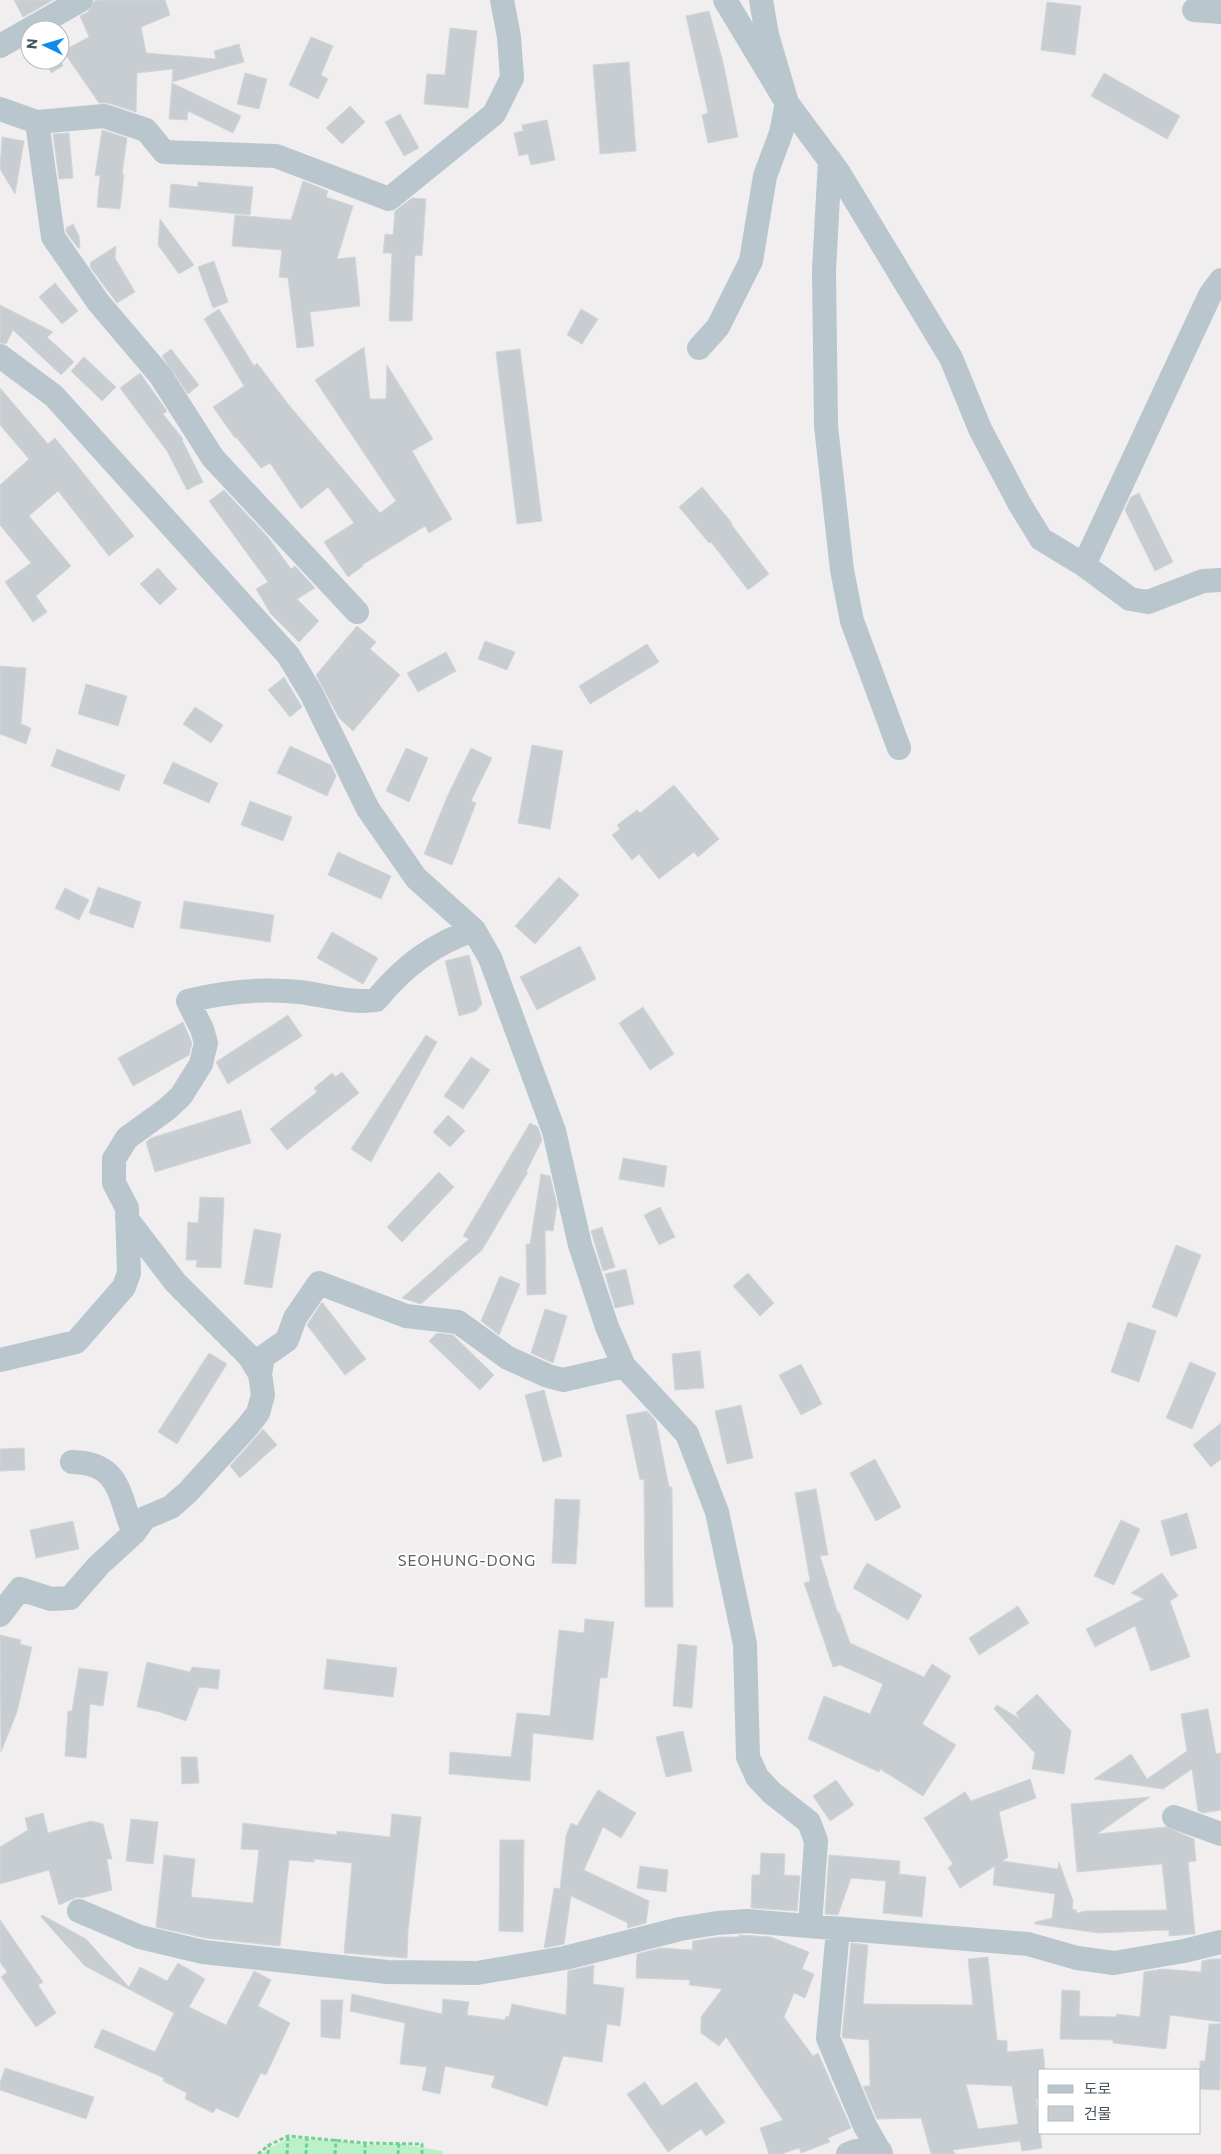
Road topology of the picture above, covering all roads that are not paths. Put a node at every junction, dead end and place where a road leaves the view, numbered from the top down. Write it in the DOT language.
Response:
graph roads {
  1 [pos="81,0"];
  2 [pos="502,0"];
  3 [pos="725,0"];
  4 [pos="761,0"];
  5 [pos="1194,10"];
  6 [pos="1221,12"];
  7 [pos="0,46"];
  8 [pos="787,103"];
  9 [pos="0,109"];
  10 [pos="37,122"];
  11 [pos="830,160"];
  12 [pos="1221,280"];
  13 [pos="699,348"];
  14 [pos="0,356"];
  15 [pos="1084,565"];
  16 [pos="1221,580"];
  17 [pos="357,612"];
  18 [pos="899,748"];
  19 [pos="474,930"];
  20 [pos="127,1219"];
  21 [pos="0,1360"];
  22 [pos="624,1366"];
  23 [pos="260,1374"];
  24 [pos="72,1462"];
  25 [pos="134,1532"];
  26 [pos="0,1616"];
  27 [pos="1174,1817"];
  28 [pos="1221,1834"];
  29 [pos="79,1911"];
  30 [pos="810,1926"];
  31 [pos="838,1930"];
  32 [pos="1221,1942"];
  33 [pos="880,2153"];
  34 [pos="848,2154"];
  1 -- 7 [label="street"];
  2 -- 10 [label="street"];
  3 -- 8 [label="street"];
  4 -- 8 [label="street"];
  5 -- 6 [label="street"];
  8 -- 11 [label="street"];
  8 -- 13 [label="street"];
  9 -- 10 [label="street"];
  10 -- 17 [label="street"];
  11 -- 15 [label="street"];
  11 -- 18 [label="street"];
  12 -- 15 [label="street"];
  14 -- 19 [label="street"];
  15 -- 16 [label="street"];
  19 -- 20 [label="street"];
  19 -- 22 [label="street"];
  20 -- 21 [label="street"];
  20 -- 23 [label="street"];
  22 -- 23 [label="street"];
  22 -- 30 [label="street"];
  23 -- 25 [label="street"];
  24 -- 25 [label="street"];
  25 -- 26 [label="street"];
  27 -- 28 [label="street"];
  29 -- 30 [label="street"];
  30 -- 31 [label="street"];
  31 -- 32 [label="street"];
  31 -- 33 [label="street"];
  33 -- 34 [label="street"];
}
